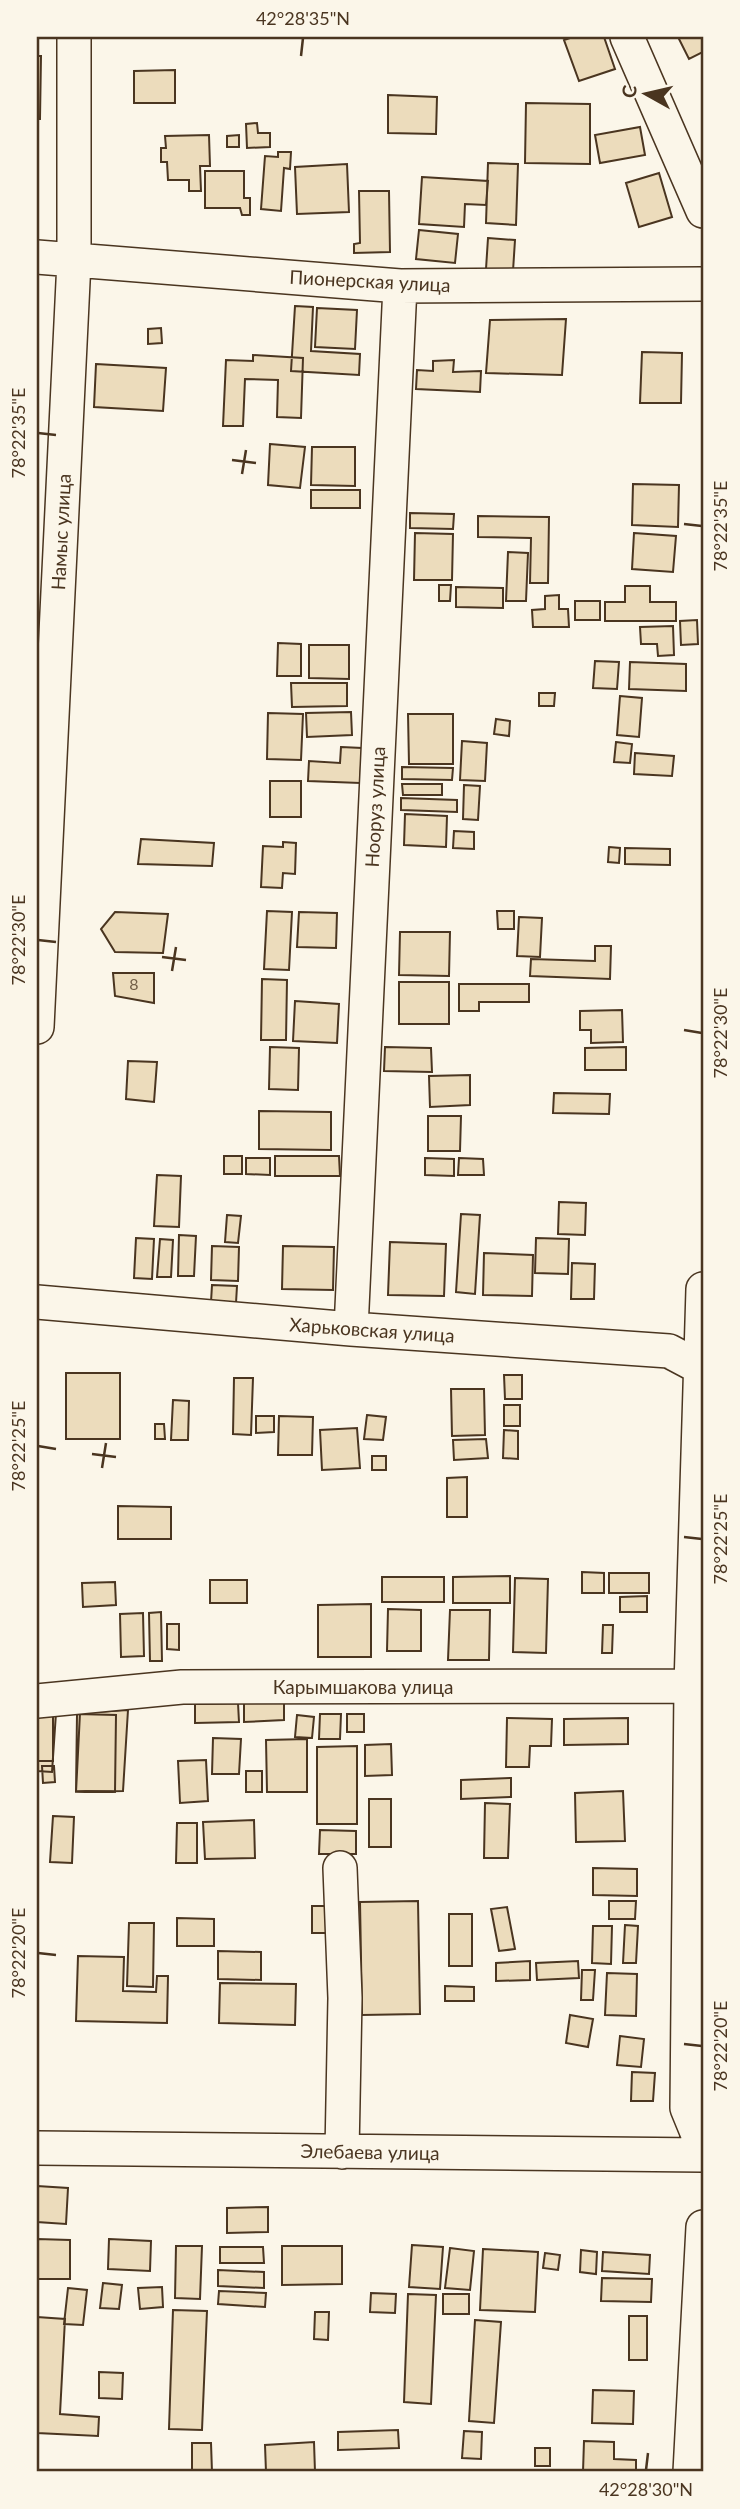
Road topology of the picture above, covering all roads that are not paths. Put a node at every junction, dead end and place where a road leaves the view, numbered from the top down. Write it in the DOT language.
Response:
graph roads {
  1 [pos="74,37"];
  2 [pos="627,37"];
  3 [pos="703,211"];
  4 [pos="37,257"];
  5 [pos="74,261"];
  6 [pos="703,285"];
  7 [pos="400,286"];
  8 [pos="37,1027"];
  9 [pos="703,1289"];
  10 [pos="37,1302"];
  11 [pos="351,1329"];
  12 [pos="702,1369"];
  13 [pos="691,1686"];
  14 [pos="37,1701"];
  15 [pos="340,1868"];
  16 [pos="703,2147"];
  17 [pos="37,2148"];
  18 [pos="342,2151"];
  19 [pos="703,2155"];
  20 [pos="703,2227"];
  21 [pos="690,2472"];
  1 -- 5 [label="street, Намыс улица"];
  2 -- 3 [label="street"];
  4 -- 5 [label="street, Пионерская улица"];
  5 -- 7 [label="street, Пионерская улица"];
  5 -- 8 [label="street, Намыс улица"];
  6 -- 7 [label="street, Пионерская улица"];
  7 -- 11 [label="street, Нооруз улица"];
  9 -- 12 [label="street"];
  10 -- 11 [label="street, Харьковская улица"];
  11 -- 12 [label="street, Харьковская улица"];
  12 -- 13 [label="street"];
  13 -- 14 [label="street, Карымшакова улица"];
  13 -- 16 [label="street"];
  15 -- 18 [label="street"];
  17 -- 18 [label="street, Элебаева улица"];
  18 -- 19 [label="street, Элебаева улица"];
  20 -- 21 [label="street"];
}
